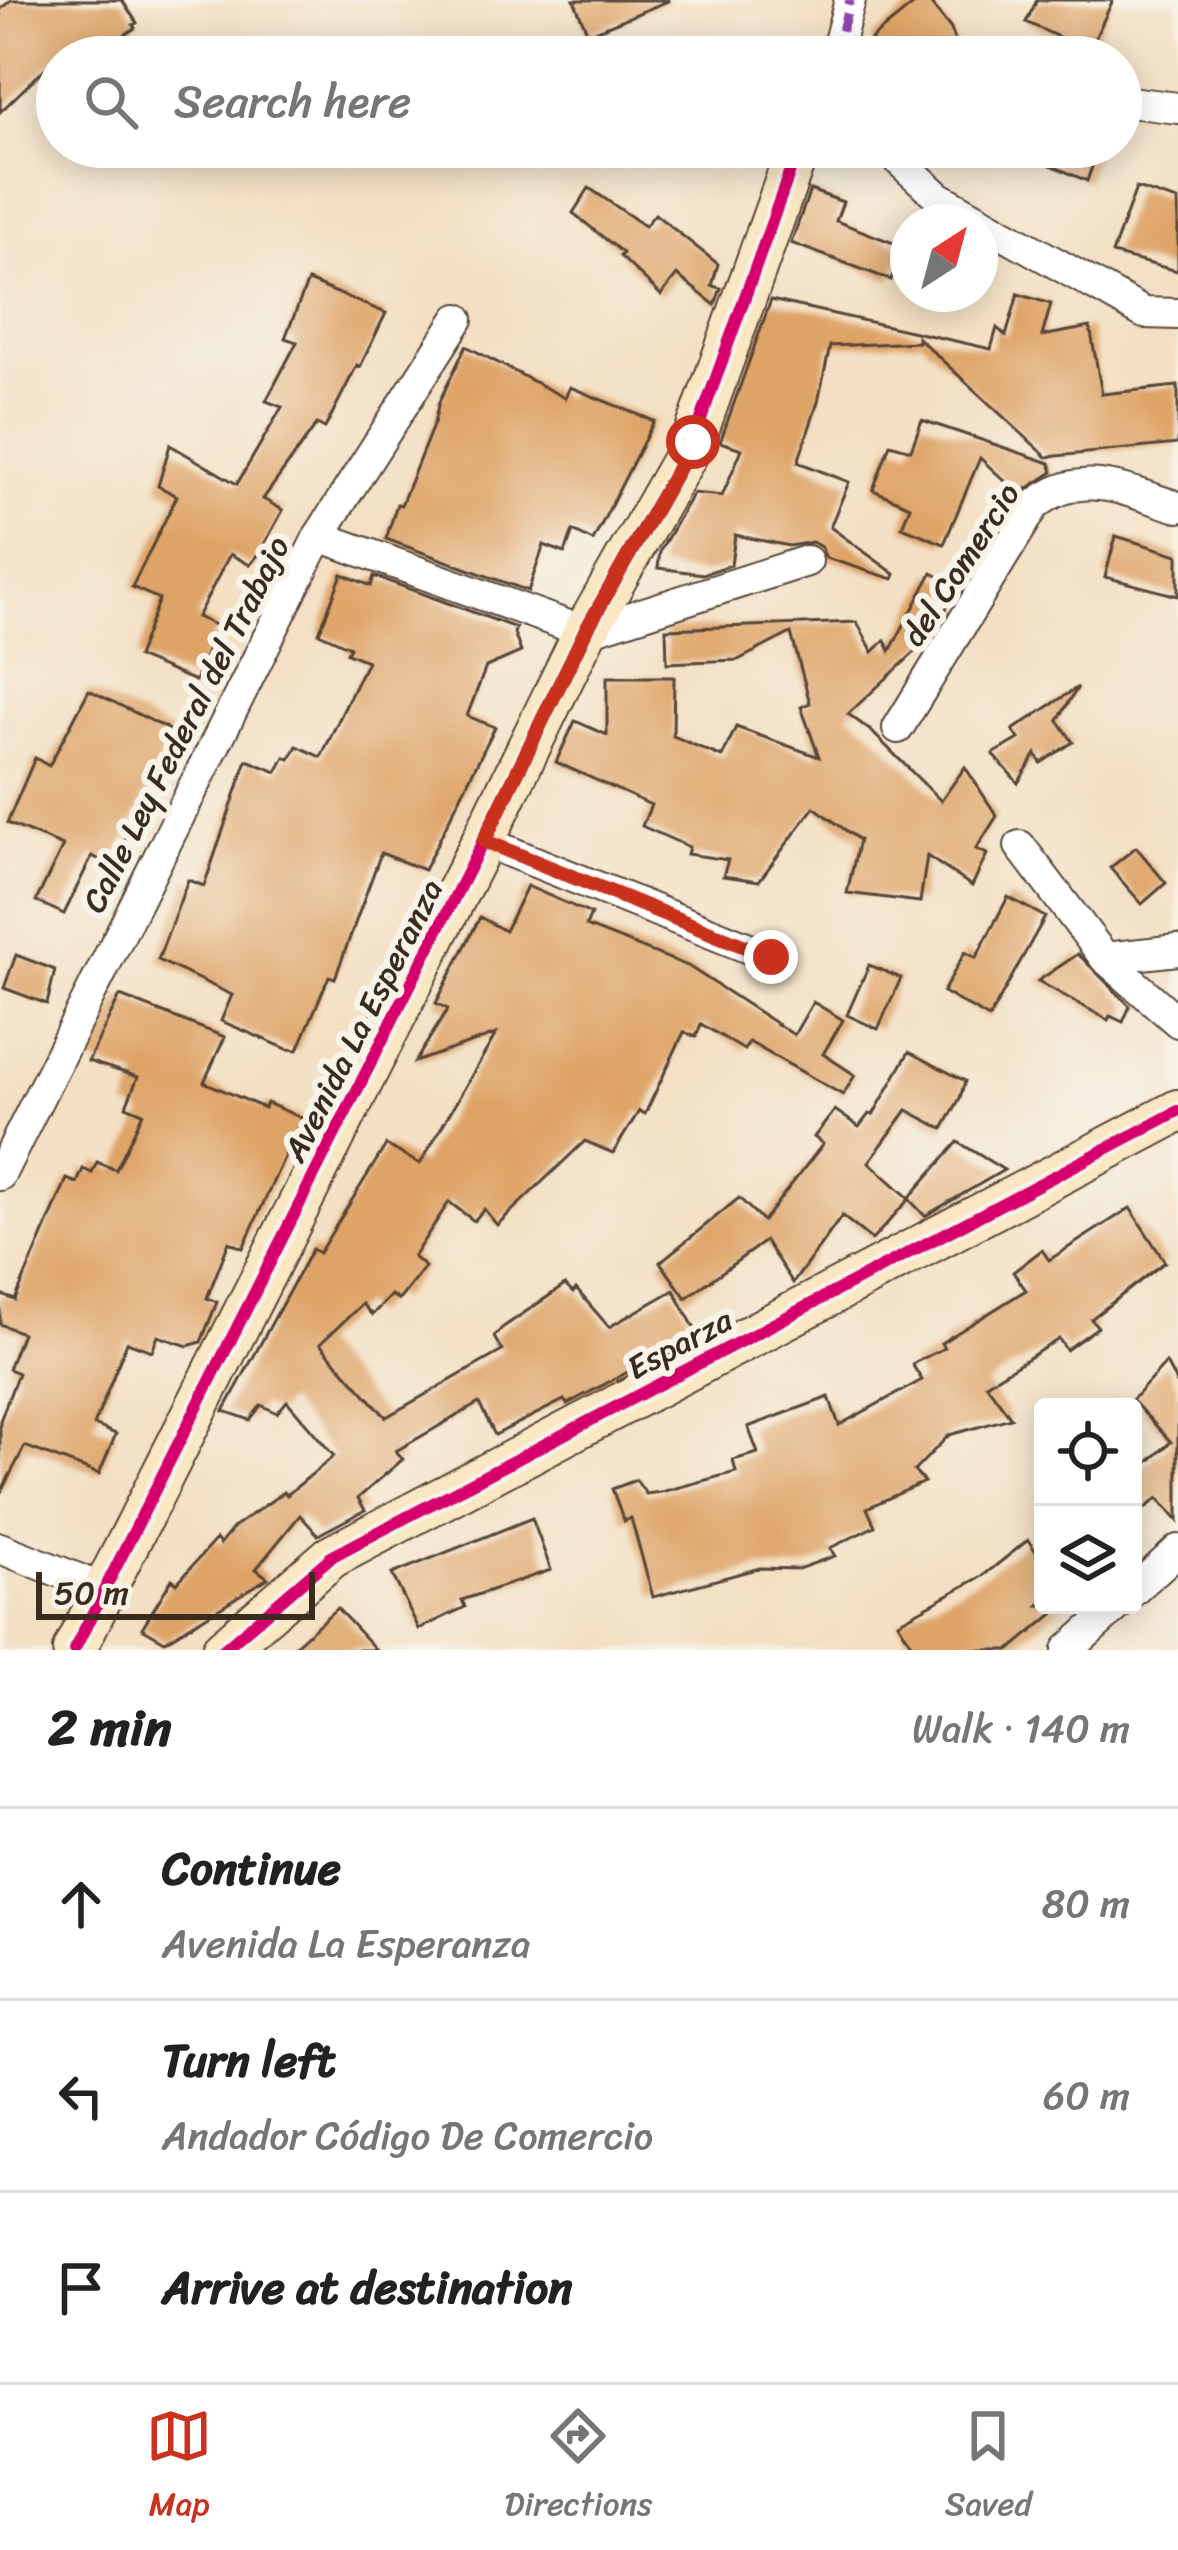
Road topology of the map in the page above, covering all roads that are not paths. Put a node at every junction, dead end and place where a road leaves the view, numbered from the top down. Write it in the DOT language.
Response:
graph roads {
  1 [pos="850,0"];
  2 [pos="841,36"];
  3 [pos="1142,104"];
  4 [pos="1178,108"];
  5 [pos="791,168"];
  6 [pos="908,168"];
  7 [pos="1178,314"];
  8 [pos="458,319"];
  9 [pos="1178,506"];
  10 [pos="319,536"];
  11 [pos="807,561"];
  12 [pos="585,632"];
  13 [pos="898,728"];
  14 [pos="484,841"];
  15 [pos="1020,847"];
  16 [pos="1178,950"];
  17 [pos="771,957"];
  18 [pos="1106,958"];
  19 [pos="1178,1022"];
  20 [pos="1178,1111"];
  21 [pos="0,1174"];
  22 [pos="0,1548"];
  23 [pos="1178,1550"];
  24 [pos="1142,1583"];
  25 [pos="103,1589"];
  26 [pos="1108,1614"];
  27 [pos="74,1650"];
  28 [pos="223,1650"];
  29 [pos="1068,1650"];
  1 -- 2 [label="street"];
  3 -- 4 [label="street"];
  5 -- 12 [label="street, Avenida La Esperanza"];
  6 -- 7 [label="street"];
  8 -- 10 [label="street, Calle Ley Federal del Trabajo"];
  9 -- 13 [label="street, del Comercio"];
  10 -- 12 [label="street"];
  10 -- 21 [label="street, Calle Ley Federal del Trabajo"];
  11 -- 12 [label="street"];
  12 -- 14 [label="street, Avenida La Esperanza"];
  14 -- 17 [label="street"];
  14 -- 25 [label="street, Avenida La Esperanza"];
  15 -- 18 [label="street"];
  16 -- 18 [label="street"];
  18 -- 19 [label="street"];
  20 -- 28 [label="street, Esparza"];
  22 -- 25 [label="street"];
  23 -- 24 [label="street"];
  25 -- 27 [label="street, Avenida La Esperanza"];
  26 -- 29 [label="street"];
}
